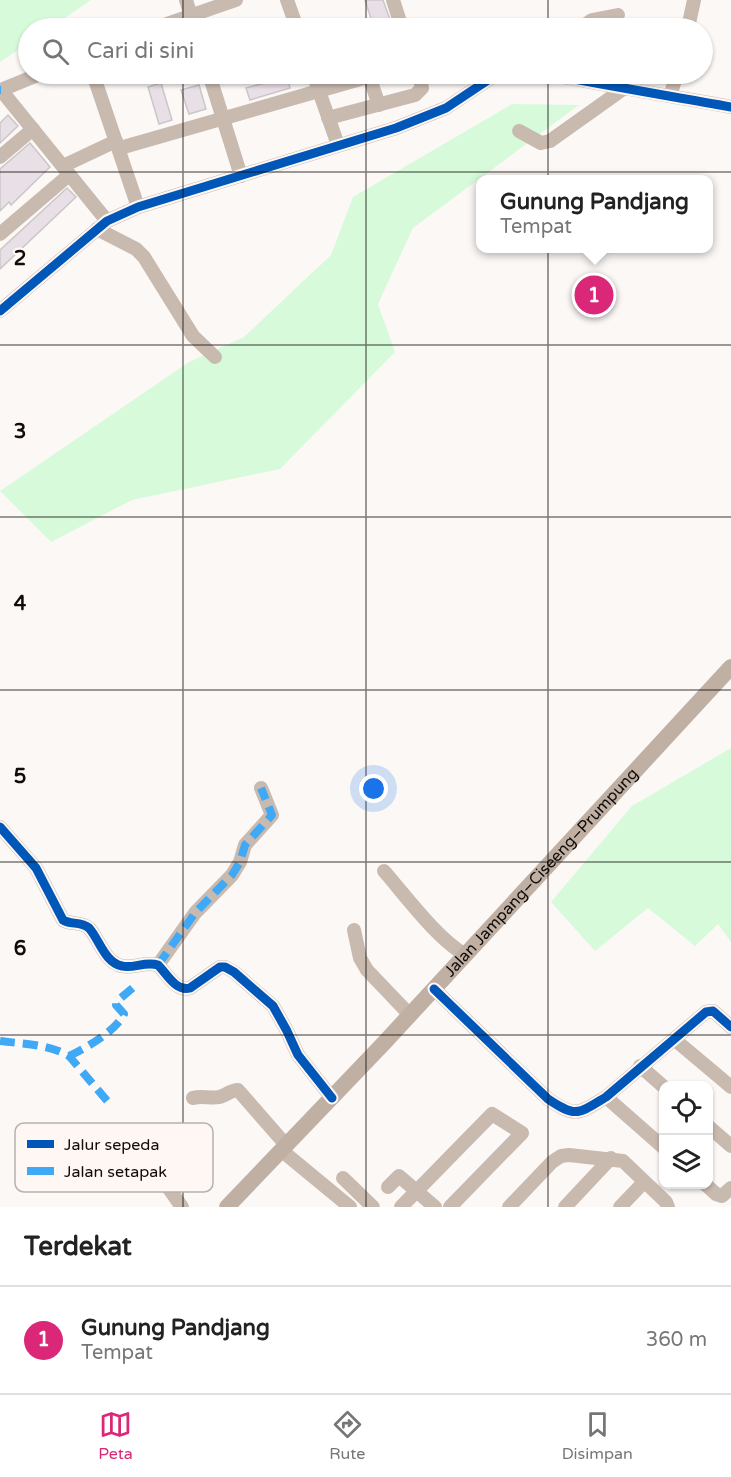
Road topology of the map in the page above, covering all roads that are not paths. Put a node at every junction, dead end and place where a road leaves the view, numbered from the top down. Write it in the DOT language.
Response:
graph roads {
  1 [pos="186,0"];
  2 [pos="236,0"];
  3 [pos="287,0"];
  4 [pos="393,0"];
  5 [pos="694,0"];
  6 [pos="618,15"];
  7 [pos="192,18"];
  8 [pos="201,18"];
  9 [pos="293,18"];
  10 [pos="399,18"];
  11 [pos="602,18"];
  12 [pos="690,18"];
  13 [pos="18,83"];
  14 [pos="97,84"];
  15 [pos="212,84"];
  16 [pos="317,84"];
  17 [pos="341,84"];
  18 [pos="376,84"];
  19 [pos="422,84"];
  20 [pos="482,84"];
  21 [pos="598,84"];
  22 [pos="673,84"];
  23 [pos="623,89"];
  24 [pos="319,90"];
  25 [pos="670,96"];
  26 [pos="379,105"];
  27 [pos="731,107"];
  28 [pos="223,118"];
  29 [pos="328,118"];
  30 [pos="33,129"];
  31 [pos="519,131"];
  32 [pos="118,145"];
  33 [pos="338,146"];
  34 [pos="0,157"];
  35 [pos="66,171"];
  36 [pos="241,176"];
  37 [pos="138,207"];
  38 [pos="102,225"];
  39 [pos="0,234"];
  40 [pos="0,311"];
  41 [pos="215,357"];
  42 [pos="731,667"];
  43 [pos="261,788"];
  44 [pos="0,827"];
  45 [pos="384,872"];
  46 [pos="354,930"];
  47 [pos="466,955"];
  48 [pos="158,965"];
  49 [pos="434,989"];
  50 [pos="410,1015"];
  51 [pos="731,1027"];
  52 [pos="674,1039"];
  53 [pos="640,1066"];
  54 [pos="659,1083"];
  55 [pos="731,1087"];
  56 [pos="606,1097"];
  57 [pos="193,1098"];
  58 [pos="332,1098"];
  59 [pos="713,1130"];
  60 [pos="659,1144"];
  61 [pos="731,1146"];
  62 [pos="284,1147"];
  63 [pos="612,1158"];
  64 [pos="343,1178"];
  65 [pos="644,1182"];
  66 [pos="388,1187"];
  67 [pos="731,1188"];
  68 [pos="710,1189"];
  69 [pos="418,1191"];
  70 [pos="171,1192"];
  71 [pos="182,1207"];
  72 [pos="227,1207"];
  73 [pos="350,1207"];
  74 [pos="373,1207"];
  75 [pos="400,1207"];
  76 [pos="435,1207"];
  77 [pos="450,1207"];
  78 [pos="509,1207"];
  79 [pos="565,1207"];
  80 [pos="620,1207"];
  81 [pos="668,1207"];
  1 -- 7 [label="street"];
  2 -- 8 [label="street"];
  3 -- 9 [label="street"];
  4 -- 10 [label="street"];
  5 -- 12 [label="street"];
  6 -- 11 [label="street"];
  13 -- 30 [label="street"];
  14 -- 32 [label="street"];
  15 -- 28 [label="street"];
  16 -- 24 [label="street"];
  17 -- 24 [label="street"];
  18 -- 26 [label="street"];
  19 -- 26 [label="street"];
  20 -- 33 [label="street"];
  21 -- 23 [label="street"];
  22 -- 25 [label="street"];
  23 -- 25 [label="street"];
  23 -- 31 [label="street"];
  24 -- 28 [label="street"];
  24 -- 29 [label="street"];
  25 -- 27 [label="street"];
  26 -- 29 [label="street"];
  28 -- 32 [label="street"];
  28 -- 36 [label="street"];
  29 -- 33 [label="street"];
  30 -- 34 [label="street"];
  30 -- 35 [label="street"];
  32 -- 35 [label="street"];
  32 -- 37 [label="street"];
  33 -- 36 [label="street"];
  35 -- 38 [label="street"];
  35 -- 39 [label="street"];
  36 -- 37 [label="street"];
  37 -- 38 [label="street"];
  38 -- 40 [label="street"];
  38 -- 41 [label="street"];
  42 -- 47 [label="main road, Jalan Jampang–Ciseeng–Prumpung"];
  43 -- 48 [label="street"];
  44 -- 48 [label="street"];
  45 -- 47 [label="street"];
  46 -- 50 [label="street"];
  47 -- 49 [label="main road, Jalan Jampang–Ciseeng–Prumpung"];
  48 -- 58 [label="street"];
  49 -- 50 [label="main road, Jalan Jampang–Ciseeng–Prumpung"];
  49 -- 56 [label="street"];
  50 -- 58 [label="main road, Jalan Jampang–Ciseeng–Prumpung"];
  51 -- 52 [label="street"];
  52 -- 53 [label="street"];
  52 -- 55 [label="street"];
  53 -- 54 [label="street"];
  53 -- 56 [label="street"];
  56 -- 60 [label="street"];
  57 -- 62 [label="street"];
  58 -- 62 [label="main road, Jalan Jampang–Ciseeng–Prumpung"];
  59 -- 61 [label="street"];
  62 -- 72 [label="main road, Jalan Jampang–Ciseeng–Prumpung"];
  62 -- 73 [label="street"];
  63 -- 65 [label="street"];
  63 -- 78 [label="street"];
  63 -- 79 [label="street"];
  64 -- 74 [label="street"];
  65 -- 80 [label="street"];
  65 -- 81 [label="street"];
  66 -- 69 [label="street"];
  67 -- 68 [label="street"];
  69 -- 75 [label="street"];
  69 -- 76 [label="street"];
  69 -- 77 [label="street"];
  70 -- 71 [label="street"];
}
